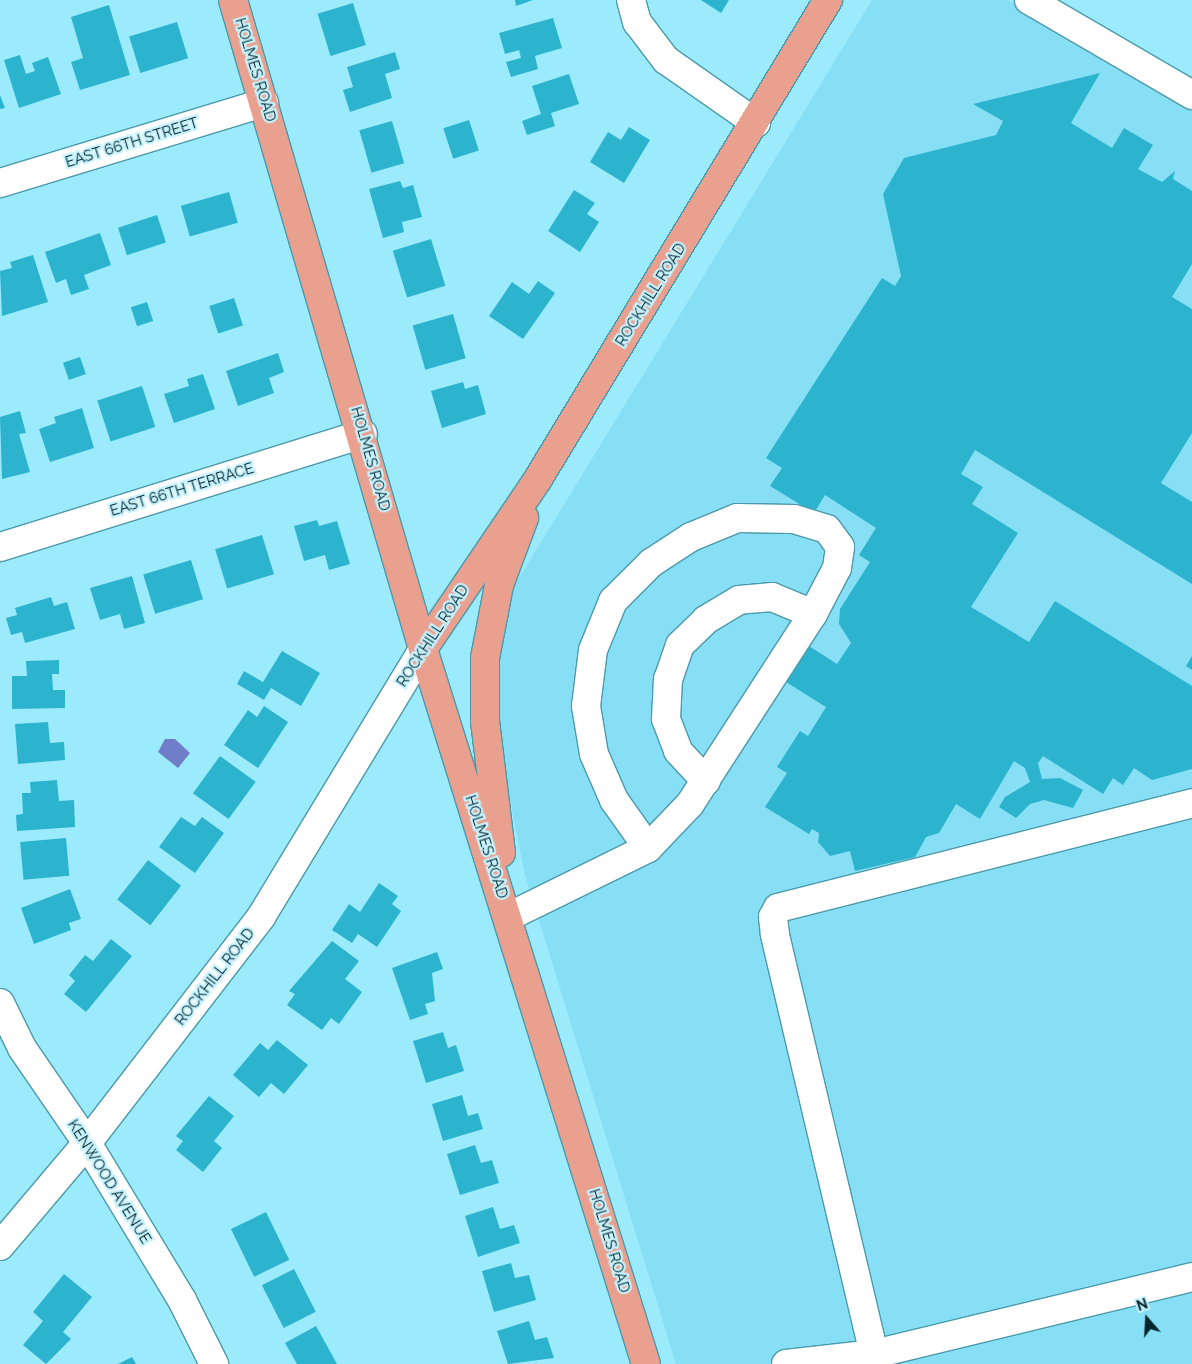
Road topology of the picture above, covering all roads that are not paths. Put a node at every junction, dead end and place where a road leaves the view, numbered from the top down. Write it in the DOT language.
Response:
graph roads {
  1 [pos="234,0"];
  2 [pos="631,0"];
  3 [pos="828,0"];
  4 [pos="1029,0"];
  5 [pos="1192,95"];
  6 [pos="264,102"];
  7 [pos="756,123"];
  8 [pos="0,183"];
  9 [pos="363,434"];
  10 [pos="538,479"];
  11 [pos="0,547"];
  12 [pos="813,614"];
  13 [pos="423,649"];
  14 [pos="706,781"];
  15 [pos="1192,803"];
  16 [pos="648,848"];
  17 [pos="508,917"];
  18 [pos="0,1003"];
  19 [pos="88,1143"];
  20 [pos="0,1246"];
  21 [pos="1192,1277"];
  22 [pos="874,1354"];
  23 [pos="837,1362"];
  24 [pos="214,1364"];
  25 [pos="646,1364"];
  26 [pos="786,1364"];
  1 -- 6 [label="main road, HOLMES ROAD"];
  2 -- 7 [label="street"];
  3 -- 7 [label="main road, ROCKHILL ROAD"];
  4 -- 5 [label="street"];
  6 -- 8 [label="street, EAST 66TH STREET"];
  6 -- 9 [label="main road, HOLMES ROAD"];
  7 -- 10 [label="main road, ROCKHILL ROAD"];
  9 -- 11 [label="street, EAST 66TH TERRACE"];
  9 -- 13 [label="main road, HOLMES ROAD"];
  10 -- 13 [label="main road, ROCKHILL ROAD"];
  10 -- 17 [label="main road, HOLMES ROAD"];
  12 -- 14 [label="street"];
  12 -- 14 [label="street"];
  12 -- 16 [label="street"];
  13 -- 17 [label="main road, HOLMES ROAD"];
  13 -- 19 [label="street, ROCKHILL ROAD"];
  14 -- 16 [label="street"];
  15 -- 22 [label="street"];
  16 -- 17 [label="street"];
  17 -- 25 [label="main road, HOLMES ROAD"];
  18 -- 19 [label="street, KENWOOD AVENUE"];
  19 -- 20 [label="street, ROCKHILL ROAD"];
  19 -- 24 [label="street, KENWOOD AVENUE"];
  21 -- 22 [label="street"];
  22 -- 23 [label="street"];
  23 -- 26 [label="street"];
}
